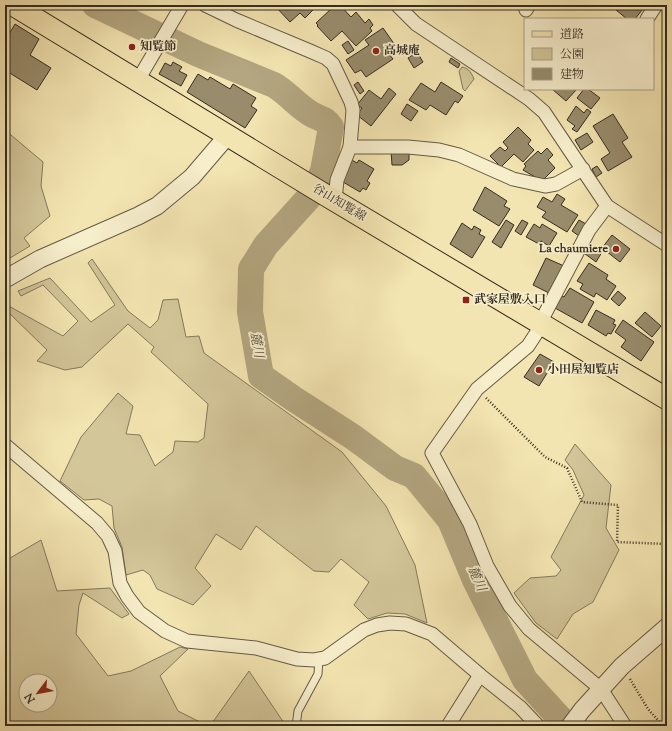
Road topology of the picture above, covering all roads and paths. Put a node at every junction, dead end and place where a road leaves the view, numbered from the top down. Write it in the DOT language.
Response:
graph roads {
  1 [pos="14,5"];
  2 [pos="205,5"];
  3 [pos="396,5"];
  4 [pos="656,5"];
  5 [pos="182,6"];
  6 [pos="648,18"];
  7 [pos="138,80"];
  8 [pos="228,135"];
  9 [pos="350,147"];
  10 [pos="582,169"];
  11 [pos="331,199"];
  12 [pos="607,206"];
  13 [pos="667,245"];
  14 [pos="5,279"];
  15 [pos="540,323"];
  16 [pos="478,389"];
  17 [pos="667,399"];
  18 [pos="5,446"];
  19 [pos="667,544"];
  20 [pos="667,627"];
  21 [pos="319,659"];
  22 [pos="622,666"];
  23 [pos="480,675"];
  24 [pos="601,689"];
  25 [pos="296,726"];
  26 [pos="448,726"];
  27 [pos="538,726"];
  28 [pos="570,726"];
  29 [pos="625,726"];
  30 [pos="663,726"];
  1 -- 7 [label="main road, 谷山知覧線"];
  2 -- 9 [label="street"];
  3 -- 10 [label="street"];
  4 -- 6 [label="street"];
  5 -- 7 [label="street"];
  7 -- 8 [label="main road, 谷山知覧線"];
  8 -- 11 [label="main road, 谷山知覧線"];
  8 -- 14 [label="street"];
  9 -- 10 [label="street"];
  9 -- 11 [label="street"];
  10 -- 12 [label="street"];
  11 -- 15 [label="main road, 谷山知覧線"];
  12 -- 13 [label="street"];
  12 -- 15 [label="street"];
  15 -- 16 [label="street"];
  15 -- 17 [label="main road, 谷山知覧線"];
  16 -- 19 [label="path"];
  16 -- 24 [label="street"];
  18 -- 21 [label="street"];
  20 -- 22 [label="street"];
  21 -- 23 [label="street"];
  21 -- 25 [label="lane"];
  22 -- 24 [label="street"];
  22 -- 30 [label="path"];
  23 -- 26 [label="street"];
  23 -- 27 [label="street"];
  24 -- 28 [label="street"];
  24 -- 29 [label="street"];
}
